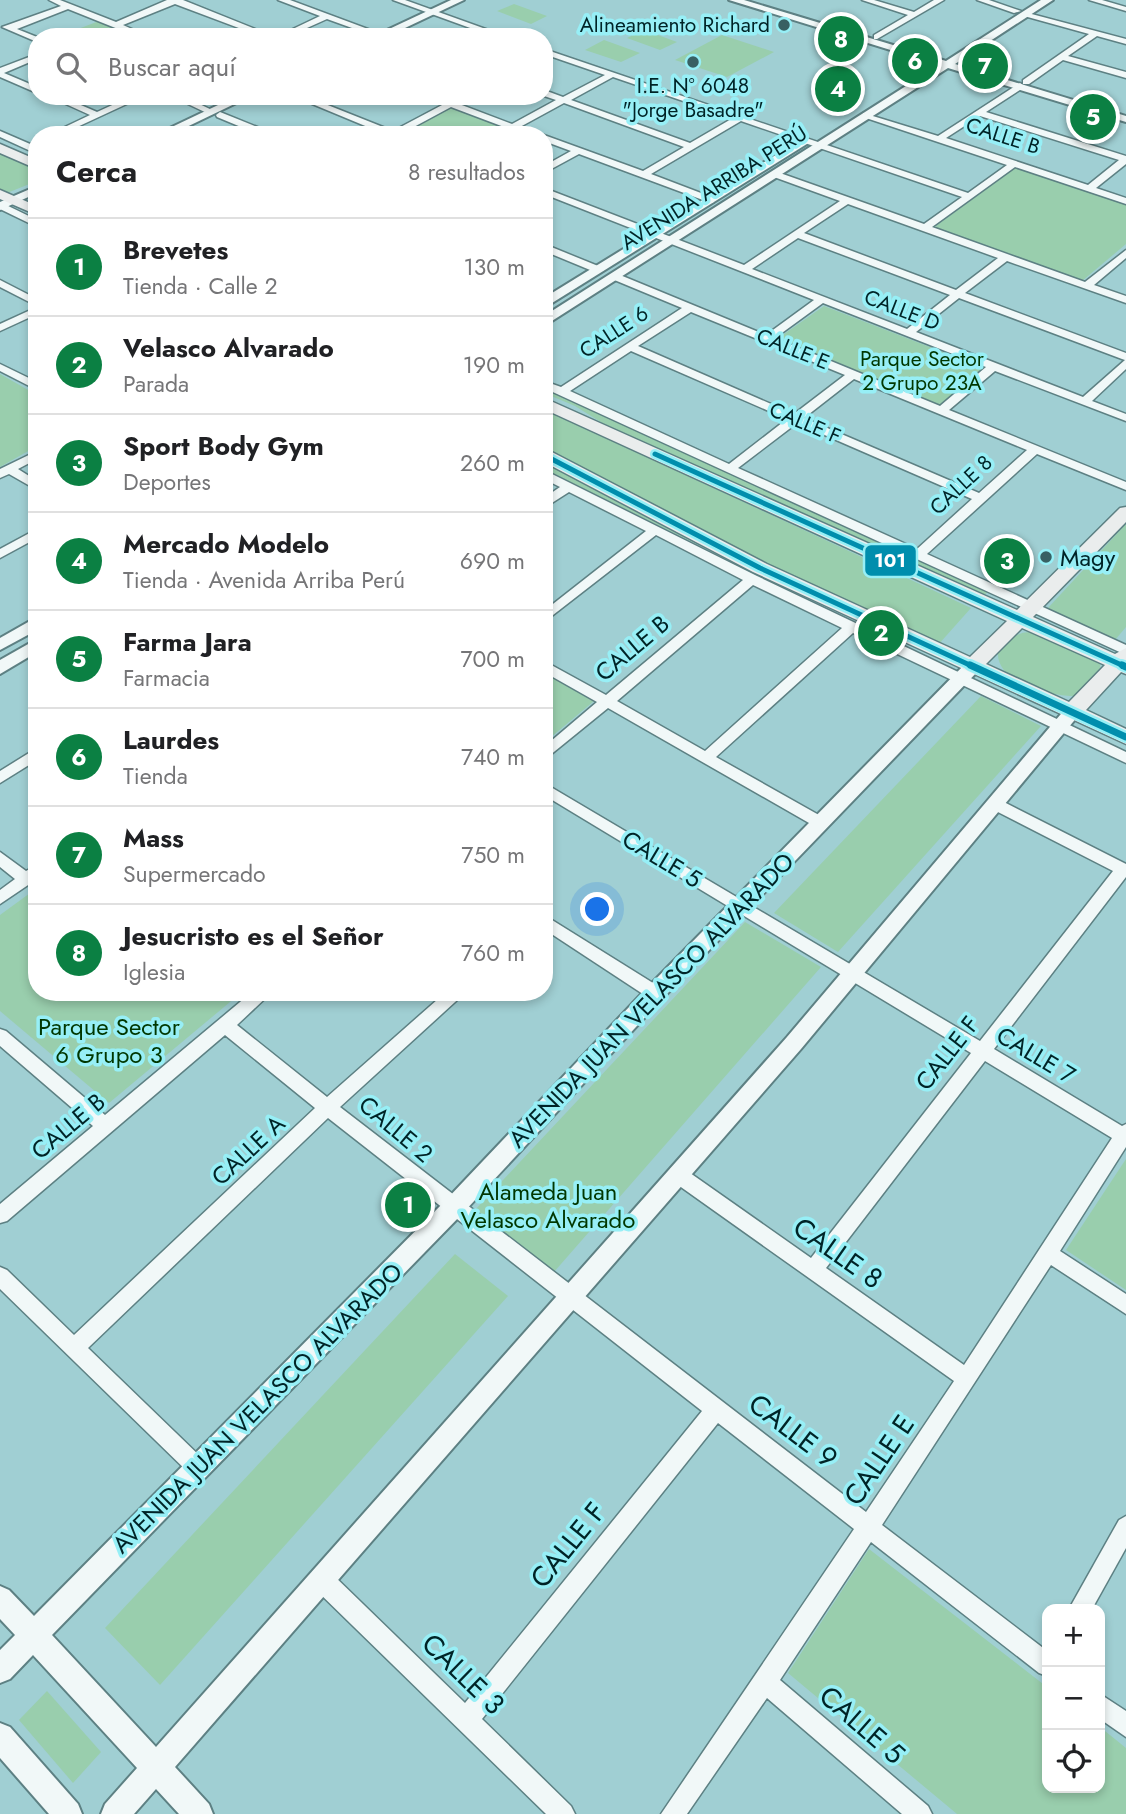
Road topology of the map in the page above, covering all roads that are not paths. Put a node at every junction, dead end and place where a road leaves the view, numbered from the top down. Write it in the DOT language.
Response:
graph roads {
  1 [pos="53,0"];
  2 [pos="175,0"];
  3 [pos="282,0"];
  4 [pos="397,0"];
  5 [pos="459,0"];
  6 [pos="472,0"];
  7 [pos="734,0"];
  8 [pos="755,0"];
  9 [pos="866,0"];
  10 [pos="940,0"];
  11 [pos="981,0"];
  12 [pos="1034,0"];
  13 [pos="1048,0"];
  14 [pos="1093,0"];
  15 [pos="69,6"];
  16 [pos="1126,9"];
  17 [pos="1022,12"];
  18 [pos="436,13"];
  19 [pos="915,15"];
  20 [pos="327,16"];
  21 [pos="0,25"];
  22 [pos="116,25"];
  23 [pos="124,28"];
  24 [pos="248,28"];
  25 [pos="300,28"];
  26 [pos="361,28"];
  27 [pos="401,28"];
  28 [pos="476,28"];
  29 [pos="9,29"];
  30 [pos="1096,33"];
  31 [pos="28,36"];
  32 [pos="877,37"];
  33 [pos="1126,42"];
  34 [pos="553,54"];
  35 [pos="1062,57"];
  36 [pos="28,61"];
  37 [pos="945,61"];
  38 [pos="0,73"];
  39 [pos="613,74"];
  40 [pos="1126,75"];
  41 [pos="1023,84"];
  42 [pos="28,86"];
  43 [pos="553,96"];
  44 [pos="563,100"];
  45 [pos="73,105"];
  46 [pos="120,105"];
  47 [pos="196,105"];
  48 [pos="230,105"];
  49 [pos="237,105"];
  50 [pos="319,105"];
  51 [pos="450,105"];
  52 [pos="455,105"];
  53 [pos="1126,112"];
  54 [pos="216,113"];
  55 [pos="979,113"];
  56 [pos="97,115"];
  57 [pos="866,116"];
  58 [pos="740,118"];
  59 [pos="1126,119"];
  60 [pos="72,126"];
  61 [pos="183,126"];
  62 [pos="192,126"];
  63 [pos="247,126"];
  64 [pos="370,126"];
  65 [pos="409,126"];
  66 [pos="509,126"];
  67 [pos="514,126"];
  68 [pos="0,134"];
  69 [pos="939,139"];
  70 [pos="553,141"];
  71 [pos="806,141"];
  72 [pos="26,146"];
  73 [pos="822,146"];
  74 [pos="692,147"];
  75 [pos="0,148"];
  76 [pos="578,151"];
  77 [pos="1126,159"];
  78 [pos="28,161"];
  79 [pos="1014,164"];
  80 [pos="553,165"];
  81 [pos="643,175"];
  82 [pos="776,175"];
  83 [pos="1089,188"];
  84 [pos="28,194"];
  85 [pos="553,195"];
  86 [pos="968,196"];
  87 [pos="28,200"];
  88 [pos="710,200"];
  89 [pos="847,200"];
  90 [pos="1126,201"];
  91 [pos="6,205"];
  92 [pos="28,209"];
  93 [pos="28,218"];
  94 [pos="925,228"];
  95 [pos="797,234"];
  96 [pos="664,238"];
  97 [pos="553,251"];
  98 [pos="1126,253"];
  99 [pos="1005,257"];
  100 [pos="745,269"];
  101 [pos="599,270"];
  102 [pos="616,277"];
  103 [pos="0,283"];
  104 [pos="1086,286"];
  105 [pos="957,294"];
  106 [pos="28,298"];
  107 [pos="553,298"];
  108 [pos="822,299"];
  109 [pos="1126,300"];
  110 [pos="691,307"];
  111 [pos="28,314"];
  112 [pos="553,316"];
  113 [pos="0,328"];
  114 [pos="908,333"];
  115 [pos="767,339"];
  116 [pos="630,347"];
  117 [pos="1126,357"];
  118 [pos="1126,363"];
  119 [pos="0,366"];
  120 [pos="994,366"];
  121 [pos="853,374"];
  122 [pos="28,380"];
  123 [pos="553,388"];
  124 [pos="561,392"];
  125 [pos="1084,402"];
  126 [pos="553,407"];
  127 [pos="942,411"];
  128 [pos="1126,418"];
  129 [pos="795,419"];
  130 [pos="1035,449"];
  131 [pos="28,459"];
  132 [pos="553,460"];
  133 [pos="731,468"];
  134 [pos="5,472"];
  135 [pos="553,478"];
  136 [pos="28,482"];
  137 [pos="569,486"];
  138 [pos="1126,486"];
  139 [pos="553,498"];
  140 [pos="980,498"];
  141 [pos="1126,512"];
  142 [pos="655,530"];
  143 [pos="28,538"];
  144 [pos="0,554"];
  145 [pos="918,555"];
  146 [pos="752,579"];
  147 [pos="553,611"];
  148 [pos="1024,613"];
  149 [pos="852,626"];
  150 [pos="28,628"];
  151 [pos="0,645"];
  152 [pos="28,650"];
  153 [pos="1124,659"];
  154 [pos="0,668"];
  155 [pos="553,671"];
  156 [pos="967,672"];
  157 [pos="607,702"];
  158 [pos="1067,719"];
  159 [pos="1126,737"];
  160 [pos="553,747"];
  161 [pos="706,758"];
  162 [pos="1126,758"];
  163 [pos="28,759"];
  164 [pos="0,778"];
  165 [pos="553,793"];
  166 [pos="995,804"];
  167 [pos="821,823"];
  168 [pos="0,858"];
  169 [pos="1124,870"];
  170 [pos="28,873"];
  171 [pos="28,877"];
  172 [pos="0,898"];
  173 [pos="741,906"];
  174 [pos="553,927"];
  175 [pos="851,972"];
  176 [pos="655,993"];
  177 [pos="253,1001"];
  178 [pos="448,1001"];
  179 [pos="225,1025"];
  180 [pos="2,1040"];
  181 [pos="982,1051"];
  182 [pos="329,1106"];
  183 [pos="105,1126"];
  184 [pos="1125,1134"];
  185 [pos="677,1174"];
  186 [pos="454,1208"];
  187 [pos="0,1215"];
  188 [pos="1048,1253"];
  189 [pos="813,1269"];
  190 [pos="0,1276"];
  191 [pos="569,1297"];
  192 [pos="1126,1305"];
  193 [pos="74,1348"];
  194 [pos="967,1379"];
  195 [pos="716,1410"];
  196 [pos="198,1468"];
  197 [pos="869,1525"];
  198 [pos="1126,1527"];
  199 [pos="321,1579"];
  200 [pos="0,1599"];
  201 [pos="1083,1604"];
  202 [pos="34,1635"];
  203 [pos="1042,1661"];
  204 [pos="0,1669"];
  205 [pos="765,1682"];
  206 [pos="1105,1709"];
  207 [pos="467,1719"];
  208 [pos="1126,1726"];
  209 [pos="0,1737"];
  210 [pos="156,1767"];
  211 [pos="68,1814"];
  212 [pos="115,1814"];
  213 [pos="199,1814"];
  214 [pos="563,1814"];
  215 [pos="673,1814"];
  216 [pos="920,1814"];
  1 -- 15 [label="street"];
  2 -- 22 [label="street"];
  2 -- 24 [label="street"];
  3 -- 20 [label="street"];
  4 -- 18 [label="street"];
  5 -- 18 [label="street"];
  6 -- 18 [label="street"];
  7 -- 37 [label="street"];
  8 -- 32 [label="street"];
  9 -- 19 [label="street"];
  10 -- 19 [label="street"];
  11 -- 17 [label="street"];
  12 -- 17 [label="street, AVENIDA ARRIBA PERÚ"];
  13 -- 17 [label="street, AVENIDA ARRIBA PERÚ"];
  14 -- 16 [label="street"];
  15 -- 22 [label="street"];
  15 -- 29 [label="street"];
  17 -- 30 [label="street"];
  17 -- 37 [label="street, AVENIDA ARRIBA PERÚ"];
  18 -- 27 [label="street"];
  18 -- 28 [label="street"];
  19 -- 32 [label="street"];
  20 -- 25 [label="street"];
  20 -- 26 [label="street"];
  21 -- 29 [label="street"];
  22 -- 23 [label="street"];
  29 -- 31 [label="street"];
  30 -- 33 [label="street"];
  30 -- 35 [label="street"];
  32 -- 37 [label="street"];
  34 -- 39 [label="street"];
  35 -- 40 [label="street"];
  35 -- 41 [label="street"];
  36 -- 38 [label="street"];
  37 -- 41 [label="street"];
  37 -- 57 [label="street, AVENIDA ARRIBA PERÚ"];
  37 -- 71 [label="street, AVENIDA ARRIBA PERÚ"];
  38 -- 42 [label="street"];
  39 -- 44 [label="street"];
  39 -- 58 [label="street"];
  41 -- 53 [label="street"];
  41 -- 55 [label="street"];
  41 -- 59 [label="street"];
  43 -- 44 [label="street"];
  44 -- 67 [label="street"];
  44 -- 74 [label="street"];
  45 -- 56 [label="street"];
  46 -- 56 [label="street"];
  47 -- 54 [label="street"];
  48 -- 54 [label="street"];
  49 -- 54 [label="street"];
  50 -- 64 [label="street"];
  51 -- 65 [label="street"];
  52 -- 66 [label="street"];
  54 -- 61 [label="street"];
  54 -- 62 [label="street"];
  54 -- 63 [label="street"];
  55 -- 69 [label="street"];
  55 -- 77 [label="street"];
  56 -- 60 [label="street"];
  57 -- 69 [label="street, CALLE B"];
  57 -- 73 [label="street, AVENIDA ARRIBA PERÚ"];
  58 -- 71 [label="street"];
  58 -- 74 [label="street"];
  68 -- 72 [label="street"];
  69 -- 79 [label="street, CALLE B"];
  70 -- 76 [label="street"];
  71 -- 73 [label="street"];
  71 -- 88 [label="street, AVENIDA ARRIBA PERÚ"];
  73 -- 82 [label="street, AVENIDA ARRIBA PERÚ"];
  73 -- 86 [label="street"];
  74 -- 81 [label="street"];
  75 -- 78 [label="main road"];
  76 -- 80 [label="street"];
  76 -- 81 [label="street"];
  77 -- 83 [label="street"];
  79 -- 83 [label="street, CALLE B"];
  79 -- 86 [label="street"];
  81 -- 88 [label="street"];
  82 -- 89 [label="street"];
  82 -- 96 [label="street, AVENIDA ARRIBA PERÚ"];
  83 -- 90 [label="street, CALLE B"];
  84 -- 91 [label="street"];
  85 -- 96 [label="street, CALLE D"];
  86 -- 94 [label="street"];
  87 -- 91 [label="street"];
  88 -- 96 [label="street, AVENIDA ARRIBA PERÚ"];
  89 -- 94 [label="street"];
  89 -- 95 [label="street"];
  91 -- 92 [label="main road"];
  91 -- 93 [label="street"];
  94 -- 99 [label="street"];
  95 -- 100 [label="street"];
  95 -- 105 [label="street"];
  96 -- 100 [label="street, CALLE D"];
  96 -- 101 [label="street, AVENIDA ARRIBA PERÚ"];
  96 -- 102 [label="street, AVENIDA ARRIBA PERÚ"];
  97 -- 101 [label="street"];
  98 -- 104 [label="street"];
  99 -- 104 [label="street"];
  99 -- 105 [label="street"];
  100 -- 108 [label="street, CALLE D"];
  101 -- 107 [label="street, AVENIDA ARRIBA PERÚ"];
  102 -- 110 [label="street, CALLE E"];
  102 -- 112 [label="street, AVENIDA ARRIBA PERÚ"];
  103 -- 106 [label="street"];
  104 -- 109 [label="street"];
  105 -- 114 [label="street"];
  105 -- 117 [label="street"];
  108 -- 114 [label="street, CALLE D"];
  108 -- 115 [label="street"];
  110 -- 115 [label="street, CALLE E"];
  110 -- 116 [label="street, CALLE 6"];
  111 -- 113 [label="street"];
  114 -- 120 [label="street, CALLE D"];
  115 -- 121 [label="street, CALLE E"];
  116 -- 124 [label="street, CALLE 6"];
  116 -- 129 [label="street, CALLE F"];
  118 -- 125 [label="street"];
  119 -- 122 [label="street"];
  120 -- 125 [label="street, CALLE D"];
  120 -- 127 [label="street"];
  121 -- 127 [label="street, CALLE E"];
  121 -- 129 [label="street"];
  123 -- 124 [label="street"];
  124 -- 133 [label="street"];
  125 -- 128 [label="street, CALLE D"];
  126 -- 148 [label="main road"];
  127 -- 130 [label="street, CALLE E"];
  129 -- 133 [label="street"];
  129 -- 140 [label="street, CALLE F"];
  130 -- 138 [label="street, CALLE E"];
  130 -- 140 [label="street, CALLE 8"];
  131 -- 134 [label="street"];
  132 -- 156 [label="main road"];
  133 -- 145 [label="street"];
  134 -- 136 [label="street"];
  135 -- 137 [label="street"];
  137 -- 139 [label="street"];
  137 -- 142 [label="street"];
  140 -- 145 [label="street, CALLE 8"];
  141 -- 148 [label="main road, AVENIDA JUAN VELASCO ALVARADO"];
  142 -- 146 [label="street"];
  142 -- 147 [label="street"];
  143 -- 144 [label="street"];
  145 -- 148 [label="street"];
  146 -- 149 [label="street"];
  146 -- 157 [label="street, CALLE B"];
  148 -- 153 [label="main road"];
  148 -- 156 [label="main road, AVENIDA JUAN VELASCO ALVARADO"];
  149 -- 156 [label="street"];
  149 -- 161 [label="street"];
  150 -- 151 [label="street"];
  152 -- 154 [label="street"];
  153 -- 158 [label="main road"];
  155 -- 157 [label="street"];
  156 -- 158 [label="main road"];
  156 -- 167 [label="street, AVENIDA JUAN VELASCO ALVARADO"];
  157 -- 160 [label="street, CALLE B"];
  157 -- 161 [label="street"];
  158 -- 159 [label="main road"];
  158 -- 162 [label="street"];
  158 -- 166 [label="street"];
  161 -- 167 [label="street"];
  163 -- 164 [label="street"];
  165 -- 173 [label="street, CALLE 5"];
  166 -- 169 [label="street"];
  166 -- 175 [label="street"];
  167 -- 173 [label="street, AVENIDA JUAN VELASCO ALVARADO"];
  168 -- 170 [label="street"];
  169 -- 181 [label="street, CALLE F"];
  171 -- 172 [label="street"];
  173 -- 175 [label="street, CALLE 5"];
  173 -- 176 [label="street, AVENIDA JUAN VELASCO ALVARADO"];
  174 -- 176 [label="street"];
  175 -- 181 [label="street, CALLE 7"];
  175 -- 185 [label="street"];
  176 -- 186 [label="street, AVENIDA JUAN VELASCO ALVARADO"];
  177 -- 179 [label="street, CALLE B"];
  178 -- 182 [label="street, CALLE A"];
  179 -- 182 [label="street, CALLE 2"];
  179 -- 183 [label="street, CALLE B"];
  180 -- 183 [label="street"];
  181 -- 184 [label="street, CALLE 7"];
  181 -- 189 [label="street, CALLE F"];
  182 -- 186 [label="street, CALLE 2"];
  182 -- 193 [label="street, CALLE A"];
  183 -- 187 [label="street, CALLE B"];
  184 -- 188 [label="street, CALLE E"];
  185 -- 189 [label="street, CALLE 8"];
  185 -- 191 [label="street"];
  186 -- 191 [label="street, CALLE 2"];
  186 -- 196 [label="street, AVENIDA JUAN VELASCO ALVARADO"];
  188 -- 192 [label="street"];
  188 -- 194 [label="street, CALLE E"];
  189 -- 194 [label="street, CALLE 8"];
  190 -- 193 [label="street"];
  191 -- 195 [label="street, CALLE 9"];
  191 -- 199 [label="street"];
  193 -- 196 [label="street"];
  194 -- 197 [label="street, CALLE E"];
  195 -- 197 [label="street, CALLE 9"];
  195 -- 207 [label="street, CALLE F"];
  196 -- 202 [label="street, AVENIDA JUAN VELASCO ALVARADO"];
  197 -- 203 [label="street, CALLE 9"];
  197 -- 205 [label="street, CALLE E"];
  198 -- 201 [label="street"];
  199 -- 207 [label="street, CALLE 3"];
  199 -- 210 [label="street"];
  200 -- 202 [label="street"];
  202 -- 204 [label="street, AVENIDA JUAN VELASCO ALVARADO"];
  202 -- 210 [label="street"];
  205 -- 215 [label="street, CALLE E"];
  205 -- 216 [label="street, CALLE 5"];
  206 -- 208 [label="street"];
  207 -- 214 [label="street, CALLE 3"];
  209 -- 211 [label="street"];
  210 -- 212 [label="street"];
  210 -- 213 [label="street"];
}
